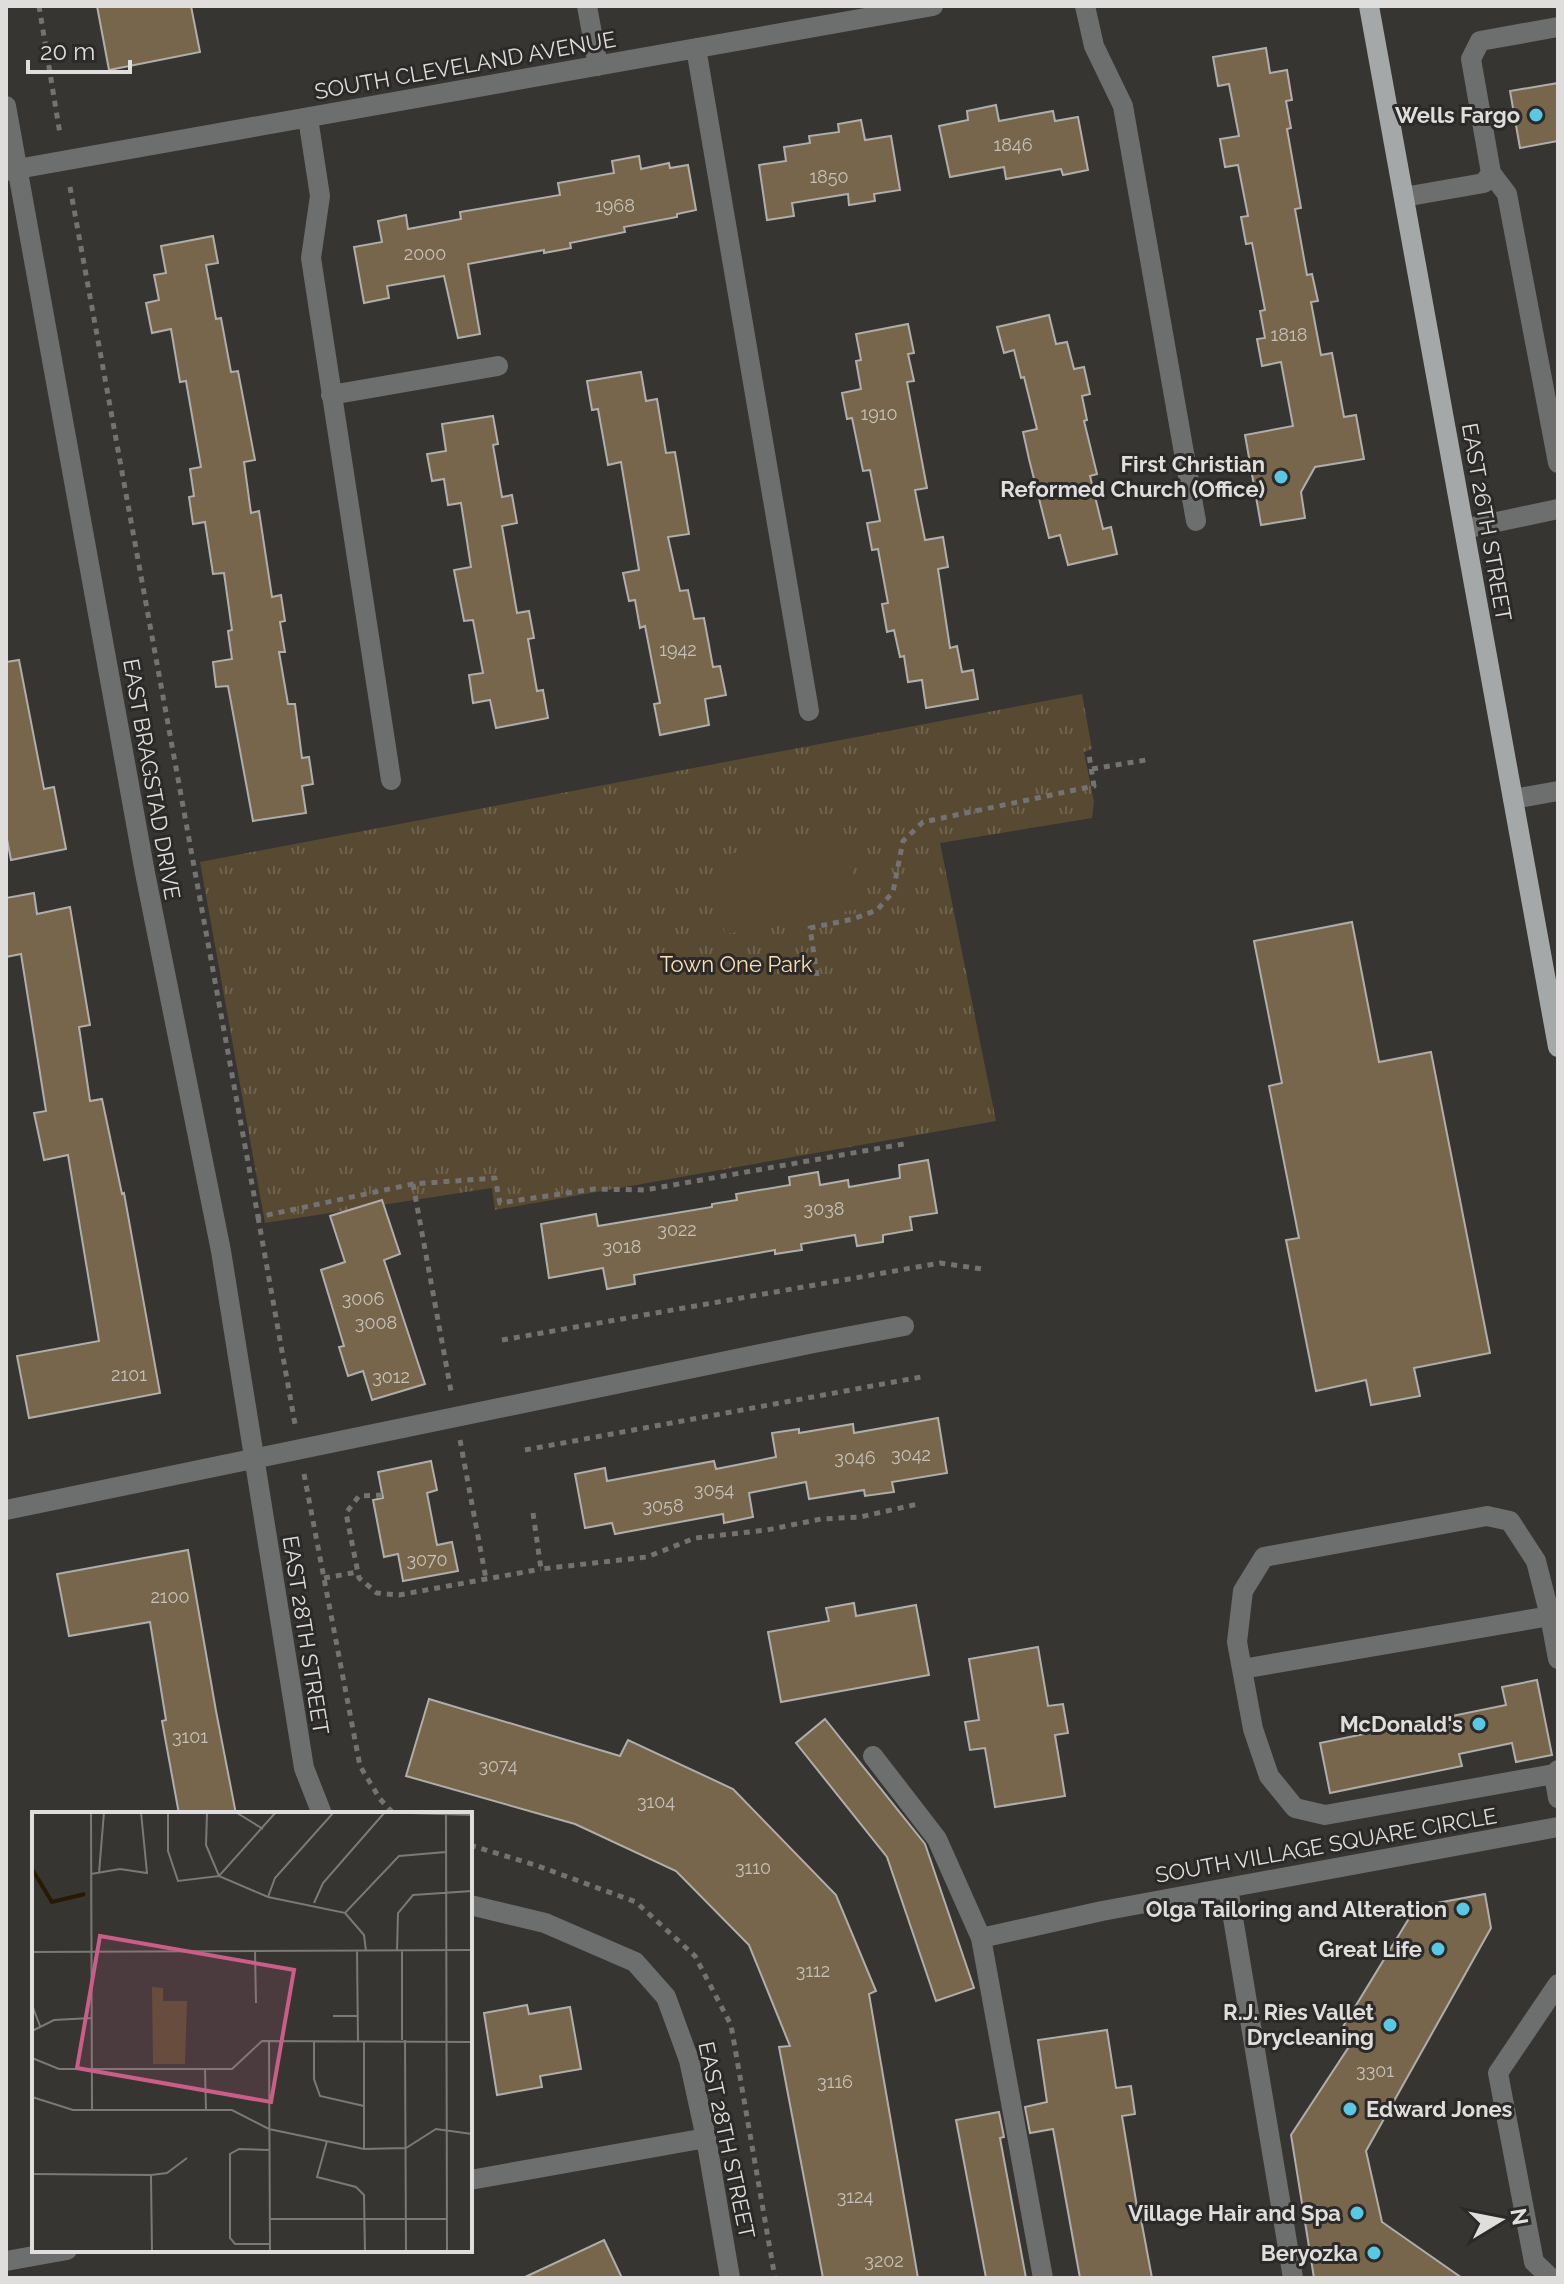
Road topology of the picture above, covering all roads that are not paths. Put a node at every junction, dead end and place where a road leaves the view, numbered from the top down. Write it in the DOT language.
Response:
graph roads {
  1 [pos="587,6"];
  2 [pos="933,6"];
  3 [pos="1085,6"];
  4 [pos="1369,6"];
  5 [pos="1558,27"];
  6 [pos="696,48"];
  7 [pos="598,66"];
  8 [pos="6,106"];
  9 [pos="308,118"];
  10 [pos="12,170"];
  11 [pos="1491,173"];
  12 [pos="1404,197"];
  13 [pos="498,366"];
  14 [pos="331,395"];
  15 [pos="1558,463"];
  16 [pos="1558,509"];
  17 [pos="1196,521"];
  18 [pos="1464,529"];
  19 [pos="809,711"];
  20 [pos="391,780"];
  21 [pos="1558,791"];
  22 [pos="1513,799"];
  23 [pos="1558,1047"];
  24 [pos="904,1326"];
  25 [pos="253,1460"];
  26 [pos="6,1510"];
  27 [pos="1554,1616"];
  28 [pos="1558,1659"];
  29 [pos="1242,1669"];
  30 [pos="873,1756"];
  31 [pos="1556,1772"];
  32 [pos="1558,1798"];
  33 [pos="321,1812"];
  34 [pos="1558,1827"];
  35 [pos="1228,1888"];
  36 [pos="472,1905"];
  37 [pos="981,1938"];
  38 [pos="1558,1984"];
  39 [pos="706,2138"];
  40 [pos="472,2180"];
  41 [pos="56,2252"];
  42 [pos="6,2261"];
  43 [pos="730,2278"];
  44 [pos="1043,2278"];
  45 [pos="1293,2278"];
  46 [pos="1551,2278"];
  1 -- 7 [label="street"];
  2 -- 6 [label="street, SOUTH CLEVELAND AVENUE"];
  3 -- 17 [label="street"];
  4 -- 12 [label="main road, EAST 26TH STREET"];
  5 -- 11 [label="street"];
  6 -- 7 [label="street, SOUTH CLEVELAND AVENUE"];
  6 -- 19 [label="street"];
  7 -- 9 [label="street, SOUTH CLEVELAND AVENUE"];
  8 -- 10 [label="street, EAST BRAGSTAD DRIVE"];
  9 -- 10 [label="street, SOUTH CLEVELAND AVENUE"];
  9 -- 14 [label="street"];
  10 -- 25 [label="street, EAST BRAGSTAD DRIVE"];
  11 -- 12 [label="street"];
  11 -- 15 [label="street"];
  12 -- 18 [label="main road, EAST 26TH STREET"];
  13 -- 14 [label="street"];
  14 -- 20 [label="street"];
  16 -- 18 [label="street"];
  18 -- 22 [label="main road, EAST 26TH STREET"];
  21 -- 22 [label="street"];
  22 -- 23 [label="main road, EAST 26TH STREET"];
  24 -- 25 [label="street"];
  25 -- 26 [label="street"];
  25 -- 33 [label="street, EAST 28TH STREET"];
  27 -- 28 [label="street"];
  27 -- 29 [label="street"];
  27 -- 29 [label="street"];
  29 -- 31 [label="street"];
  30 -- 37 [label="street"];
  31 -- 32 [label="street"];
  34 -- 35 [label="street, SOUTH VILLAGE SQUARE CIRCLE"];
  35 -- 37 [label="street, SOUTH VILLAGE SQUARE CIRCLE"];
  35 -- 45 [label="street"];
  36 -- 39 [label="street, EAST 28TH STREET"];
  37 -- 44 [label="street"];
  38 -- 46 [label="street"];
  39 -- 40 [label="street"];
  39 -- 43 [label="street, EAST 28TH STREET"];
  41 -- 42 [label="street"];
}
